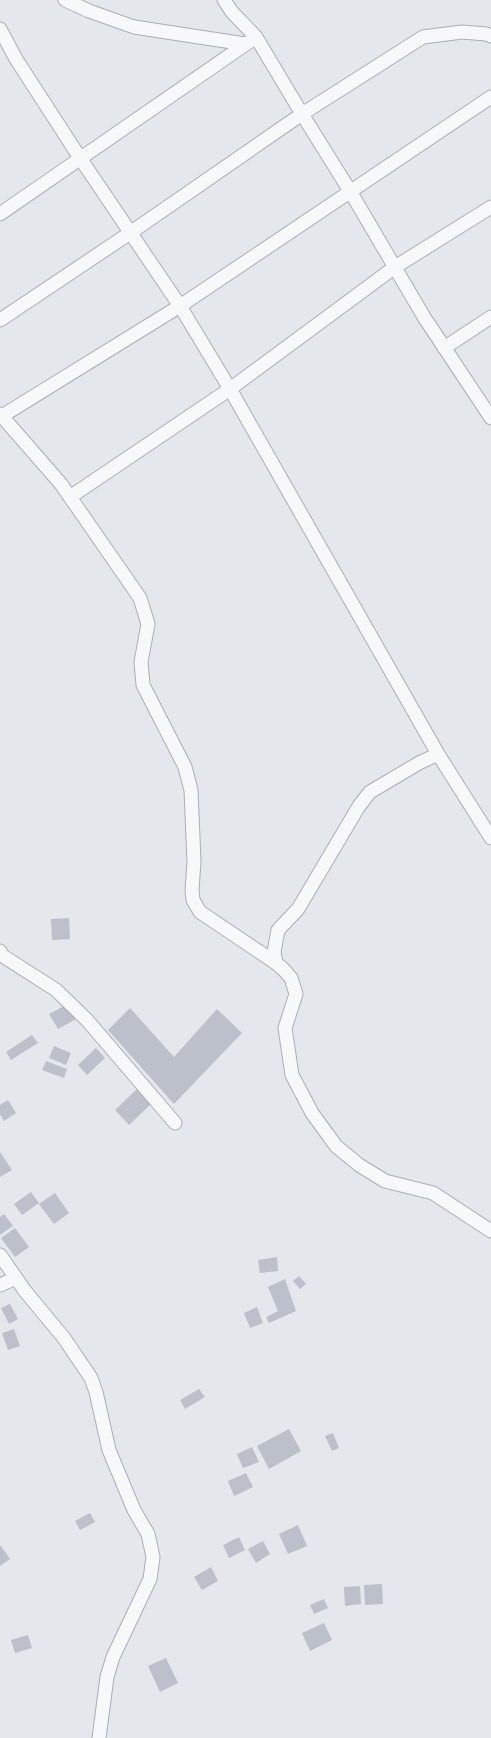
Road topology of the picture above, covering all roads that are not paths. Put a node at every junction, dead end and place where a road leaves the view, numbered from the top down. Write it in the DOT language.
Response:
graph roads {
  1 [pos="65,0"];
  2 [pos="224,0"];
  3 [pos="239,0"];
  4 [pos="232,12"];
  5 [pos="0,29"];
  6 [pos="491,36"];
  7 [pos="256,37"];
  8 [pos="245,44"];
  9 [pos="491,97"];
  10 [pos="302,114"];
  11 [pos="80,158"];
  12 [pos="350,191"];
  13 [pos="491,207"];
  14 [pos="0,214"];
  15 [pos="130,233"];
  16 [pos="395,268"];
  17 [pos="180,306"];
  18 [pos="491,317"];
  19 [pos="0,320"];
  20 [pos="444,348"];
  21 [pos="230,389"];
  22 [pos="1,415"];
  23 [pos="491,418"];
  24 [pos="70,497"];
  25 [pos="438,754"];
  26 [pos="491,838"];
  27 [pos="0,951"];
  28 [pos="276,963"];
  29 [pos="175,1123"];
  30 [pos="491,1231"];
  31 [pos="0,1255"];
  32 [pos="16,1278"];
  33 [pos="0,1284"];
  34 [pos="99,1738"];
  1 -- 8 [label="street"];
  2 -- 4 [label="street"];
  3 -- 4 [label="street"];
  4 -- 7 [label="street"];
  5 -- 11 [label="street"];
  6 -- 10 [label="street"];
  7 -- 8 [label="street"];
  7 -- 10 [label="street"];
  8 -- 11 [label="street"];
  9 -- 12 [label="street"];
  10 -- 12 [label="street"];
  10 -- 15 [label="street"];
  11 -- 14 [label="street"];
  11 -- 15 [label="street"];
  12 -- 16 [label="street"];
  12 -- 17 [label="street"];
  13 -- 16 [label="street"];
  15 -- 17 [label="street"];
  15 -- 19 [label="street"];
  16 -- 20 [label="street"];
  16 -- 21 [label="street"];
  17 -- 21 [label="street"];
  17 -- 22 [label="street"];
  18 -- 20 [label="street"];
  20 -- 23 [label="street"];
  21 -- 24 [label="street"];
  21 -- 25 [label="street"];
  22 -- 24 [label="street"];
  24 -- 28 [label="street"];
  25 -- 26 [label="street"];
  25 -- 28 [label="street"];
  27 -- 29 [label="street"];
  28 -- 30 [label="street"];
  31 -- 32 [label="street"];
  32 -- 33 [label="street"];
  32 -- 34 [label="street"];
}
